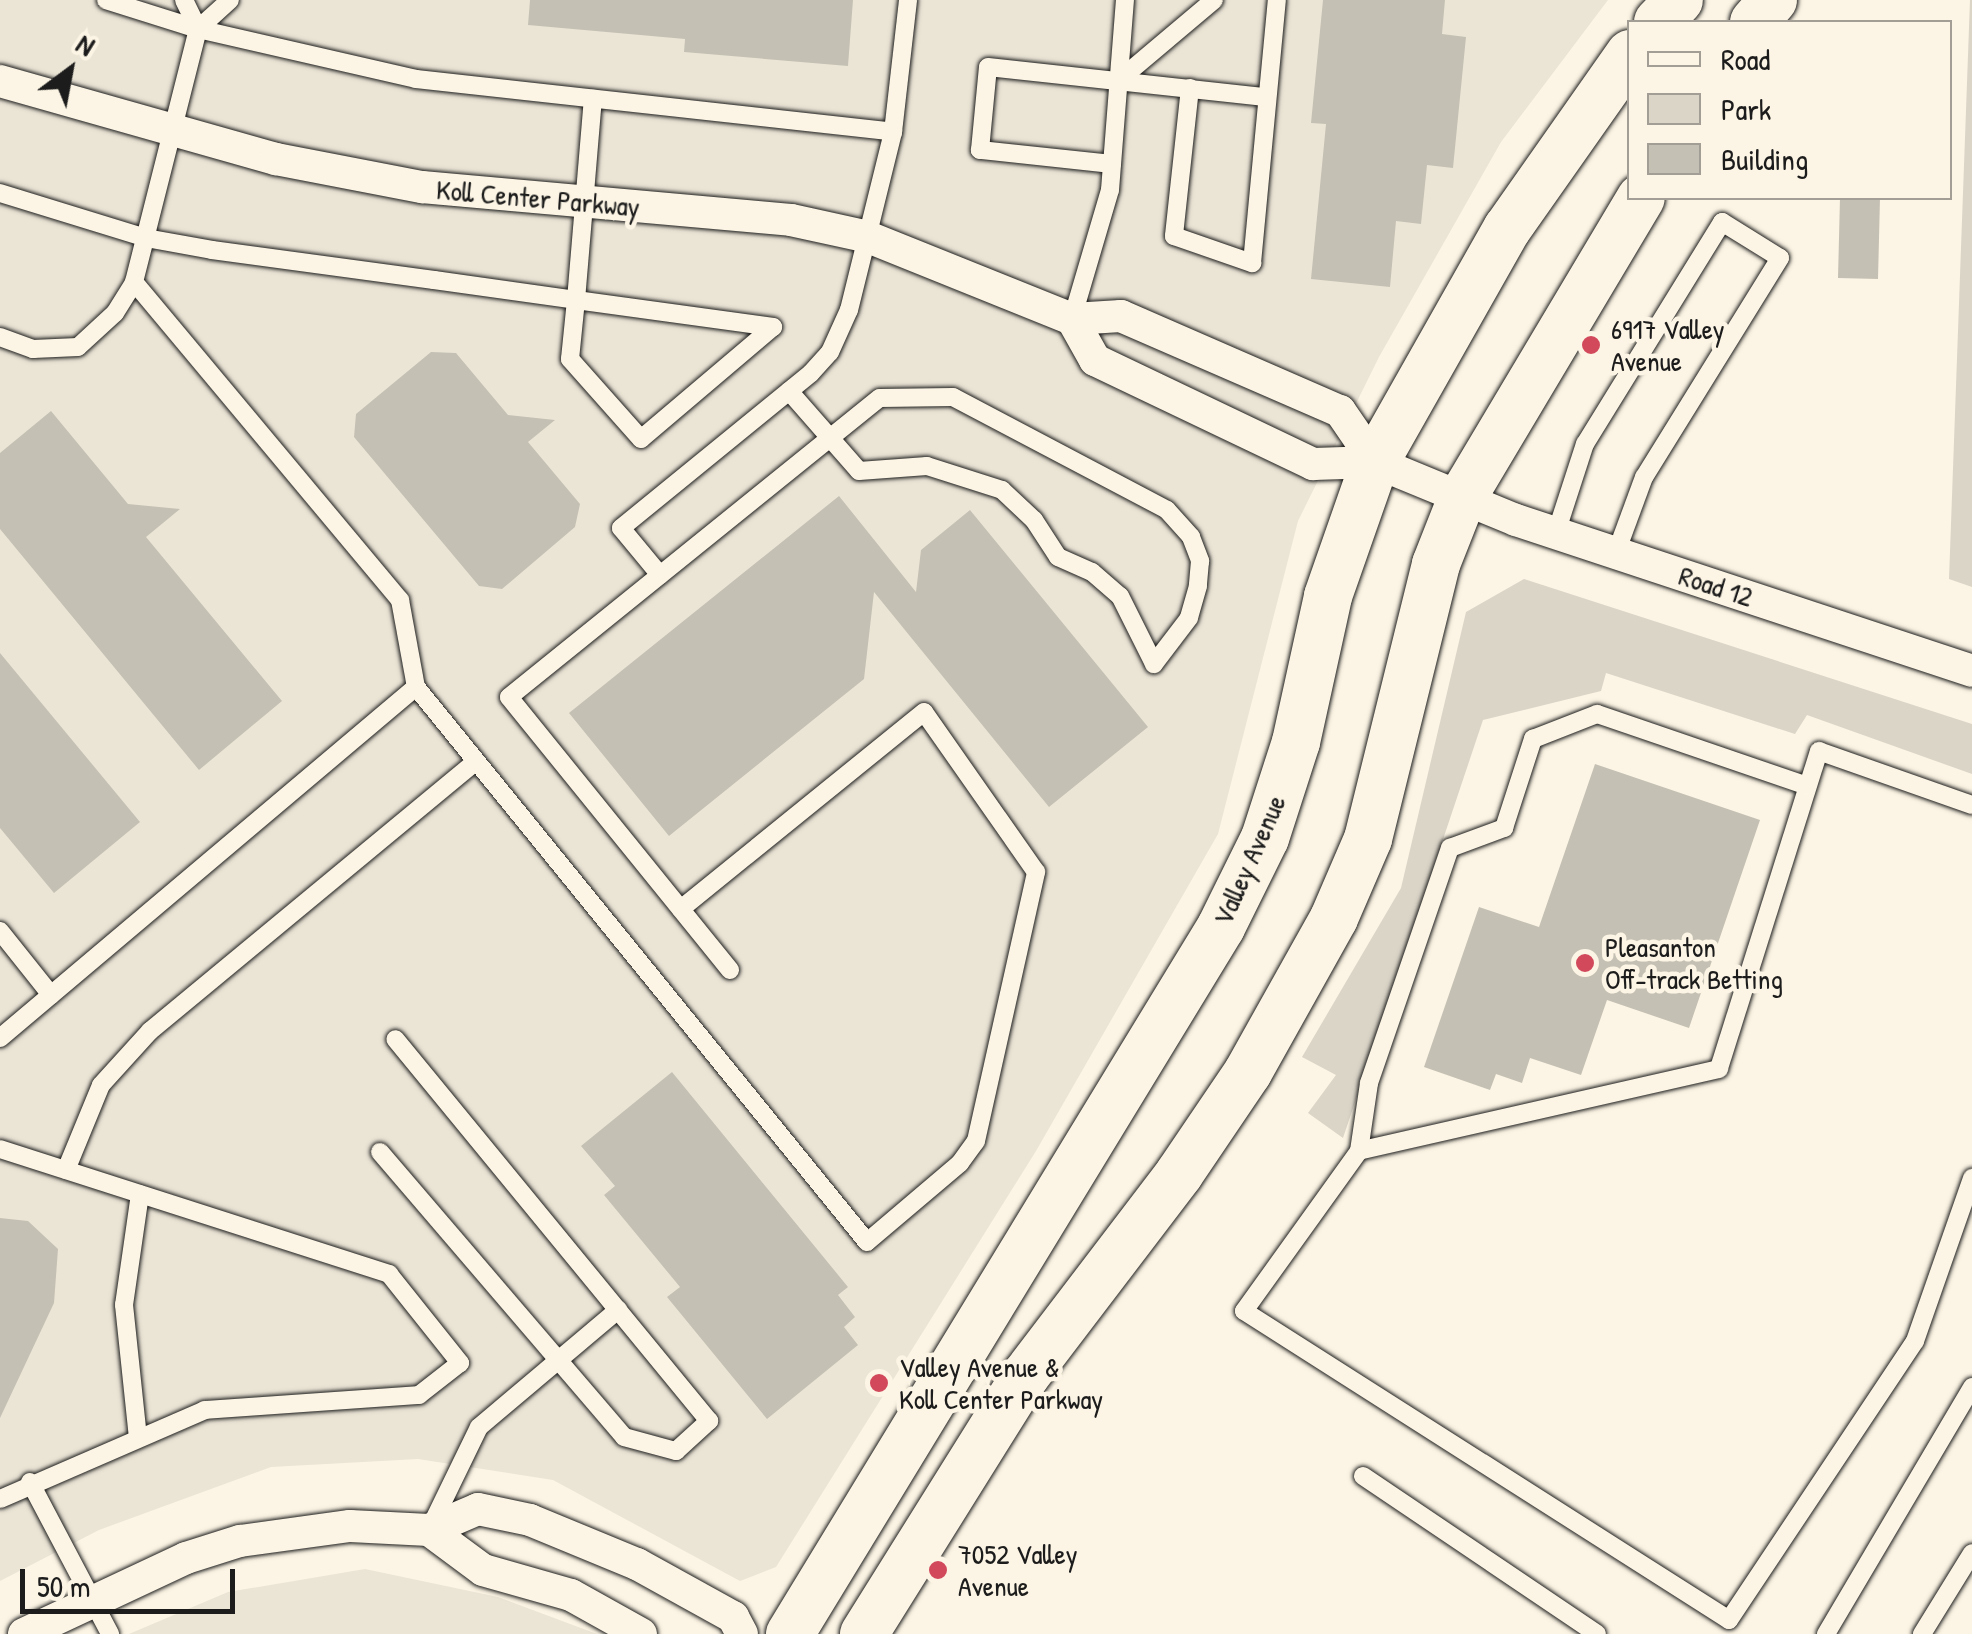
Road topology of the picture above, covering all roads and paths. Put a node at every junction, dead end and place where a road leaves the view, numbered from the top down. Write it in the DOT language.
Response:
graph roads {
  1 [pos="106,0"];
  2 [pos="184,0"];
  3 [pos="230,0"];
  4 [pos="908,0"];
  5 [pos="1125,0"];
  6 [pos="1214,0"];
  7 [pos="1277,0"];
  8 [pos="1680,0"];
  9 [pos="1773,0"];
  10 [pos="1660,20"];
  11 [pos="1756,20"];
  12 [pos="198,29"];
  13 [pos="1627,58"];
  14 [pos="1119,80"];
  15 [pos="0,82"];
  16 [pos="1190,88"];
  17 [pos="1265,97"];
  18 [pos="593,99"];
  19 [pos="173,132"];
  20 [pos="893,132"];
  21 [pos="1112,164"];
  22 [pos="0,193"];
  23 [pos="1640,200"];
  24 [pos="584,204"];
  25 [pos="868,237"];
  26 [pos="146,238"];
  27 [pos="134,282"];
  28 [pos="576,300"];
  29 [pos="1072,319"];
  30 [pos="0,338"];
  31 [pos="789,390"];
  32 [pos="830,438"];
  33 [pos="1375,462"];
  34 [pos="1462,498"];
  35 [pos="1556,534"];
  36 [pos="1616,553"];
  37 [pos="660,574"];
  38 [pos="1972,671"];
  39 [pos="416,687"];
  40 [pos="476,761"];
  41 [pos="1807,786"];
  42 [pos="1972,805"];
  43 [pos="681,909"];
  44 [pos="0,931"];
  45 [pos="730,970"];
  46 [pos="51,995"];
  47 [pos="0,1038"];
  48 [pos="395,1038"];
  49 [pos="0,1148"];
  50 [pos="380,1152"];
  51 [pos="1359,1152"];
  52 [pos="66,1170"];
  53 [pos="1972,1178"];
  54 [pos="140,1194"];
  55 [pos="618,1310"];
  56 [pos="558,1360"];
  57 [pos="1972,1388"];
  58 [pos="138,1438"];
  59 [pos="1363,1476"];
  60 [pos="30,1482"];
  61 [pos="0,1499"];
  62 [pos="429,1530"];
  63 [pos="1972,1553"];
  64 [pos="94,1599"];
  65 [pos="24,1634"];
  66 [pos="110,1634"];
  67 [pos="641,1634"];
  68 [pos="742,1634"];
  69 [pos="790,1634"];
  70 [pos="864,1634"];
  71 [pos="1597,1634"];
  72 [pos="1826,1634"];
  73 [pos="1922,1634"];
  1 -- 12 [label="lane"];
  2 -- 12 [label="lane"];
  3 -- 12 [label="lane"];
  4 -- 20 [label="lane"];
  5 -- 14 [label="lane"];
  6 -- 14 [label="lane"];
  7 -- 17 [label="lane"];
  8 -- 10 [label="main road"];
  9 -- 11 [label="main road"];
  12 -- 18 [label="lane"];
  12 -- 19 [label="lane"];
  13 -- 33 [label="main road, Valley Avenue"];
  14 -- 16 [label="lane"];
  14 -- 21 [label="lane"];
  14 -- 21 [label="lane"];
  15 -- 19 [label="street, Koll Center Parkway"];
  16 -- 17 [label="lane"];
  16 -- 17 [label="lane"];
  18 -- 20 [label="lane"];
  18 -- 24 [label="lane"];
  19 -- 24 [label="street, Koll Center Parkway"];
  19 -- 26 [label="lane"];
  20 -- 25 [label="lane"];
  21 -- 29 [label="lane"];
  22 -- 26 [label="lane"];
  23 -- 34 [label="main road"];
  24 -- 25 [label="street, Koll Center Parkway"];
  24 -- 28 [label="lane"];
  25 -- 29 [label="street, Koll Center Parkway"];
  25 -- 31 [label="lane"];
  26 -- 27 [label="lane"];
  26 -- 28 [label="lane"];
  27 -- 30 [label="lane"];
  27 -- 39 [label="lane"];
  28 -- 28 [label="lane"];
  29 -- 33 [label="street, Koll Center Parkway"];
  29 -- 33 [label="street"];
  31 -- 32 [label="lane"];
  31 -- 37 [label="lane"];
  32 -- 32 [label="lane"];
  32 -- 37 [label="lane"];
  33 -- 34 [label="street"];
  33 -- 69 [label="main road, Valley Avenue"];
  34 -- 35 [label="street, Road 12"];
  34 -- 70 [label="main road"];
  35 -- 36 [label="street, Road 12"];
  35 -- 36 [label="lane"];
  36 -- 38 [label="street, Road 12"];
  37 -- 43 [label="lane"];
  39 -- 40 [label="lane"];
  39 -- 46 [label="lane"];
  40 -- 43 [label="lane"];
  40 -- 52 [label="lane"];
  41 -- 42 [label="lane"];
  41 -- 51 [label="lane"];
  41 -- 51 [label="lane"];
  43 -- 45 [label="lane"];
  44 -- 46 [label="lane"];
  46 -- 47 [label="lane"];
  48 -- 55 [label="lane"];
  49 -- 52 [label="lane"];
  50 -- 56 [label="lane"];
  51 -- 53 [label="lane"];
  52 -- 54 [label="lane"];
  54 -- 58 [label="lane"];
  54 -- 58 [label="lane"];
  55 -- 56 [label="lane"];
  55 -- 56 [label="lane"];
  56 -- 62 [label="lane"];
  57 -- 72 [label="lane"];
  58 -- 60 [label="lane"];
  59 -- 71 [label="lane"];
  60 -- 61 [label="lane"];
  60 -- 64 [label="lane"];
  62 -- 64 [label="street"];
  62 -- 67 [label="street"];
  62 -- 68 [label="street"];
  63 -- 73 [label="lane"];
  64 -- 65 [label="street"];
  64 -- 66 [label="lane"];
}
